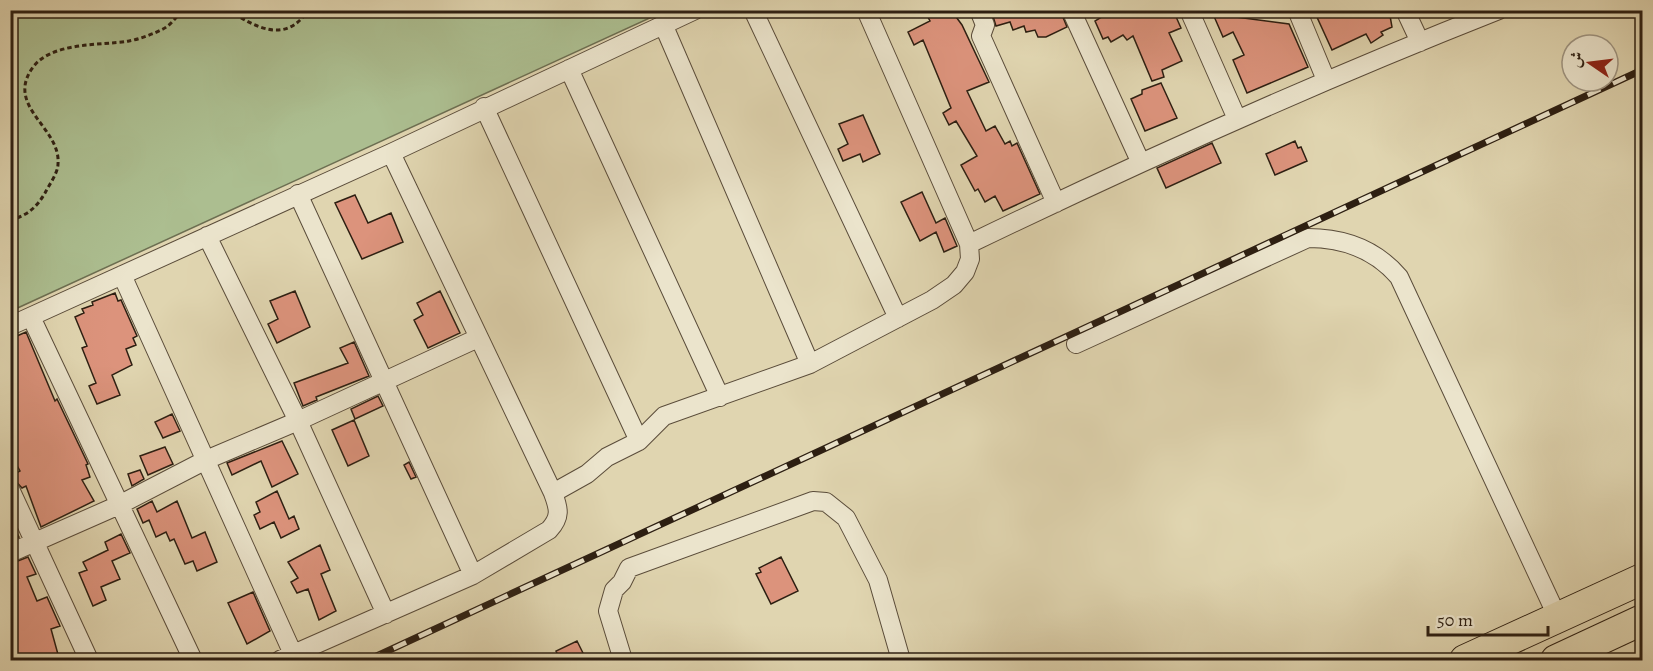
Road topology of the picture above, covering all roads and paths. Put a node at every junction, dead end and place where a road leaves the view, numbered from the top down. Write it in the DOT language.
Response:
graph roads {
  1 [pos="183,10"];
  2 [pos="228,10"];
  3 [pos="308,10"];
  4 [pos="695,10"];
  5 [pos="753,10"];
  6 [pos="866,10"];
  7 [pos="979,10"];
  8 [pos="1071,10"];
  9 [pos="1189,10"];
  10 [pos="1297,10"];
  11 [pos="1405,10"];
  12 [pos="1499,10"];
  13 [pos="663,24"];
  14 [pos="1420,42"];
  15 [pos="569,69"];
  16 [pos="1326,80"];
  17 [pos="484,107"];
  18 [pos="1237,119"];
  19 [pos="391,153"];
  20 [pos="1140,162"];
  21 [pos="298,194"];
  22 [pos="1056,202"];
  23 [pos="10,220"];
  24 [pos="207,236"];
  25 [pos="969,244"];
  26 [pos="122,275"];
  27 [pos="31,317"];
  28 [pos="898,318"];
  29 [pos="10,326"];
  30 [pos="478,338"];
  31 [pos="1076,344"];
  32 [pos="810,364"];
  33 [pos="385,380"];
  34 [pos="720,397"];
  35 [pos="298,421"];
  36 [pos="639,441"];
  37 [pos="206,460"];
  38 [pos="10,489"];
  39 [pos="553,493"];
  40 [pos="119,505"];
  41 [pos="34,544"];
  42 [pos="10,553"];
  43 [pos="473,575"];
  44 [pos="1642,579"];
  45 [pos="386,614"];
  46 [pos="1558,618"];
  47 [pos="1642,620"];
  48 [pos="1598,651"];
  49 [pos="286,657"];
  50 [pos="89,660"];
  51 [pos="193,660"];
  52 [pos="623,660"];
  53 [pos="901,660"];
  54 [pos="1465,660"];
  55 [pos="1556,660"];
  1 -- 23 [label="path"];
  2 -- 3 [label="path"];
  4 -- 13 [label="street"];
  5 -- 28 [label="street"];
  6 -- 25 [label="street"];
  7 -- 22 [label="street"];
  8 -- 20 [label="street"];
  9 -- 18 [label="street"];
  10 -- 16 [label="street"];
  11 -- 14 [label="street"];
  12 -- 14 [label="street"];
  13 -- 15 [label="street"];
  13 -- 32 [label="street"];
  14 -- 16 [label="street"];
  15 -- 17 [label="street"];
  15 -- 34 [label="street"];
  16 -- 18 [label="street"];
  17 -- 19 [label="street"];
  17 -- 36 [label="street"];
  18 -- 20 [label="street"];
  19 -- 21 [label="street"];
  19 -- 30 [label="street"];
  20 -- 22 [label="street"];
  21 -- 24 [label="street"];
  21 -- 33 [label="street"];
  22 -- 25 [label="street"];
  24 -- 26 [label="street"];
  24 -- 35 [label="street"];
  25 -- 28 [label="street"];
  26 -- 27 [label="street"];
  26 -- 37 [label="street"];
  27 -- 29 [label="street"];
  27 -- 40 [label="street"];
  28 -- 32 [label="street"];
  30 -- 33 [label="street"];
  30 -- 39 [label="street"];
  31 -- 46 [label="street"];
  32 -- 34 [label="street"];
  33 -- 35 [label="street"];
  33 -- 43 [label="street"];
  34 -- 36 [label="street"];
  35 -- 37 [label="street"];
  35 -- 45 [label="street"];
  36 -- 39 [label="street"];
  37 -- 40 [label="street"];
  37 -- 49 [label="street"];
  38 -- 41 [label="street"];
  39 -- 43 [label="street"];
  40 -- 41 [label="street"];
  40 -- 51 [label="street"];
  41 -- 42 [label="street"];
  41 -- 50 [label="street"];
  43 -- 45 [label="street"];
  44 -- 46 [label="main road"];
  45 -- 49 [label="street"];
  46 -- 54 [label="main road"];
  47 -- 48 [label="main road"];
  48 -- 55 [label="main road"];
  52 -- 53 [label="street"];
}
